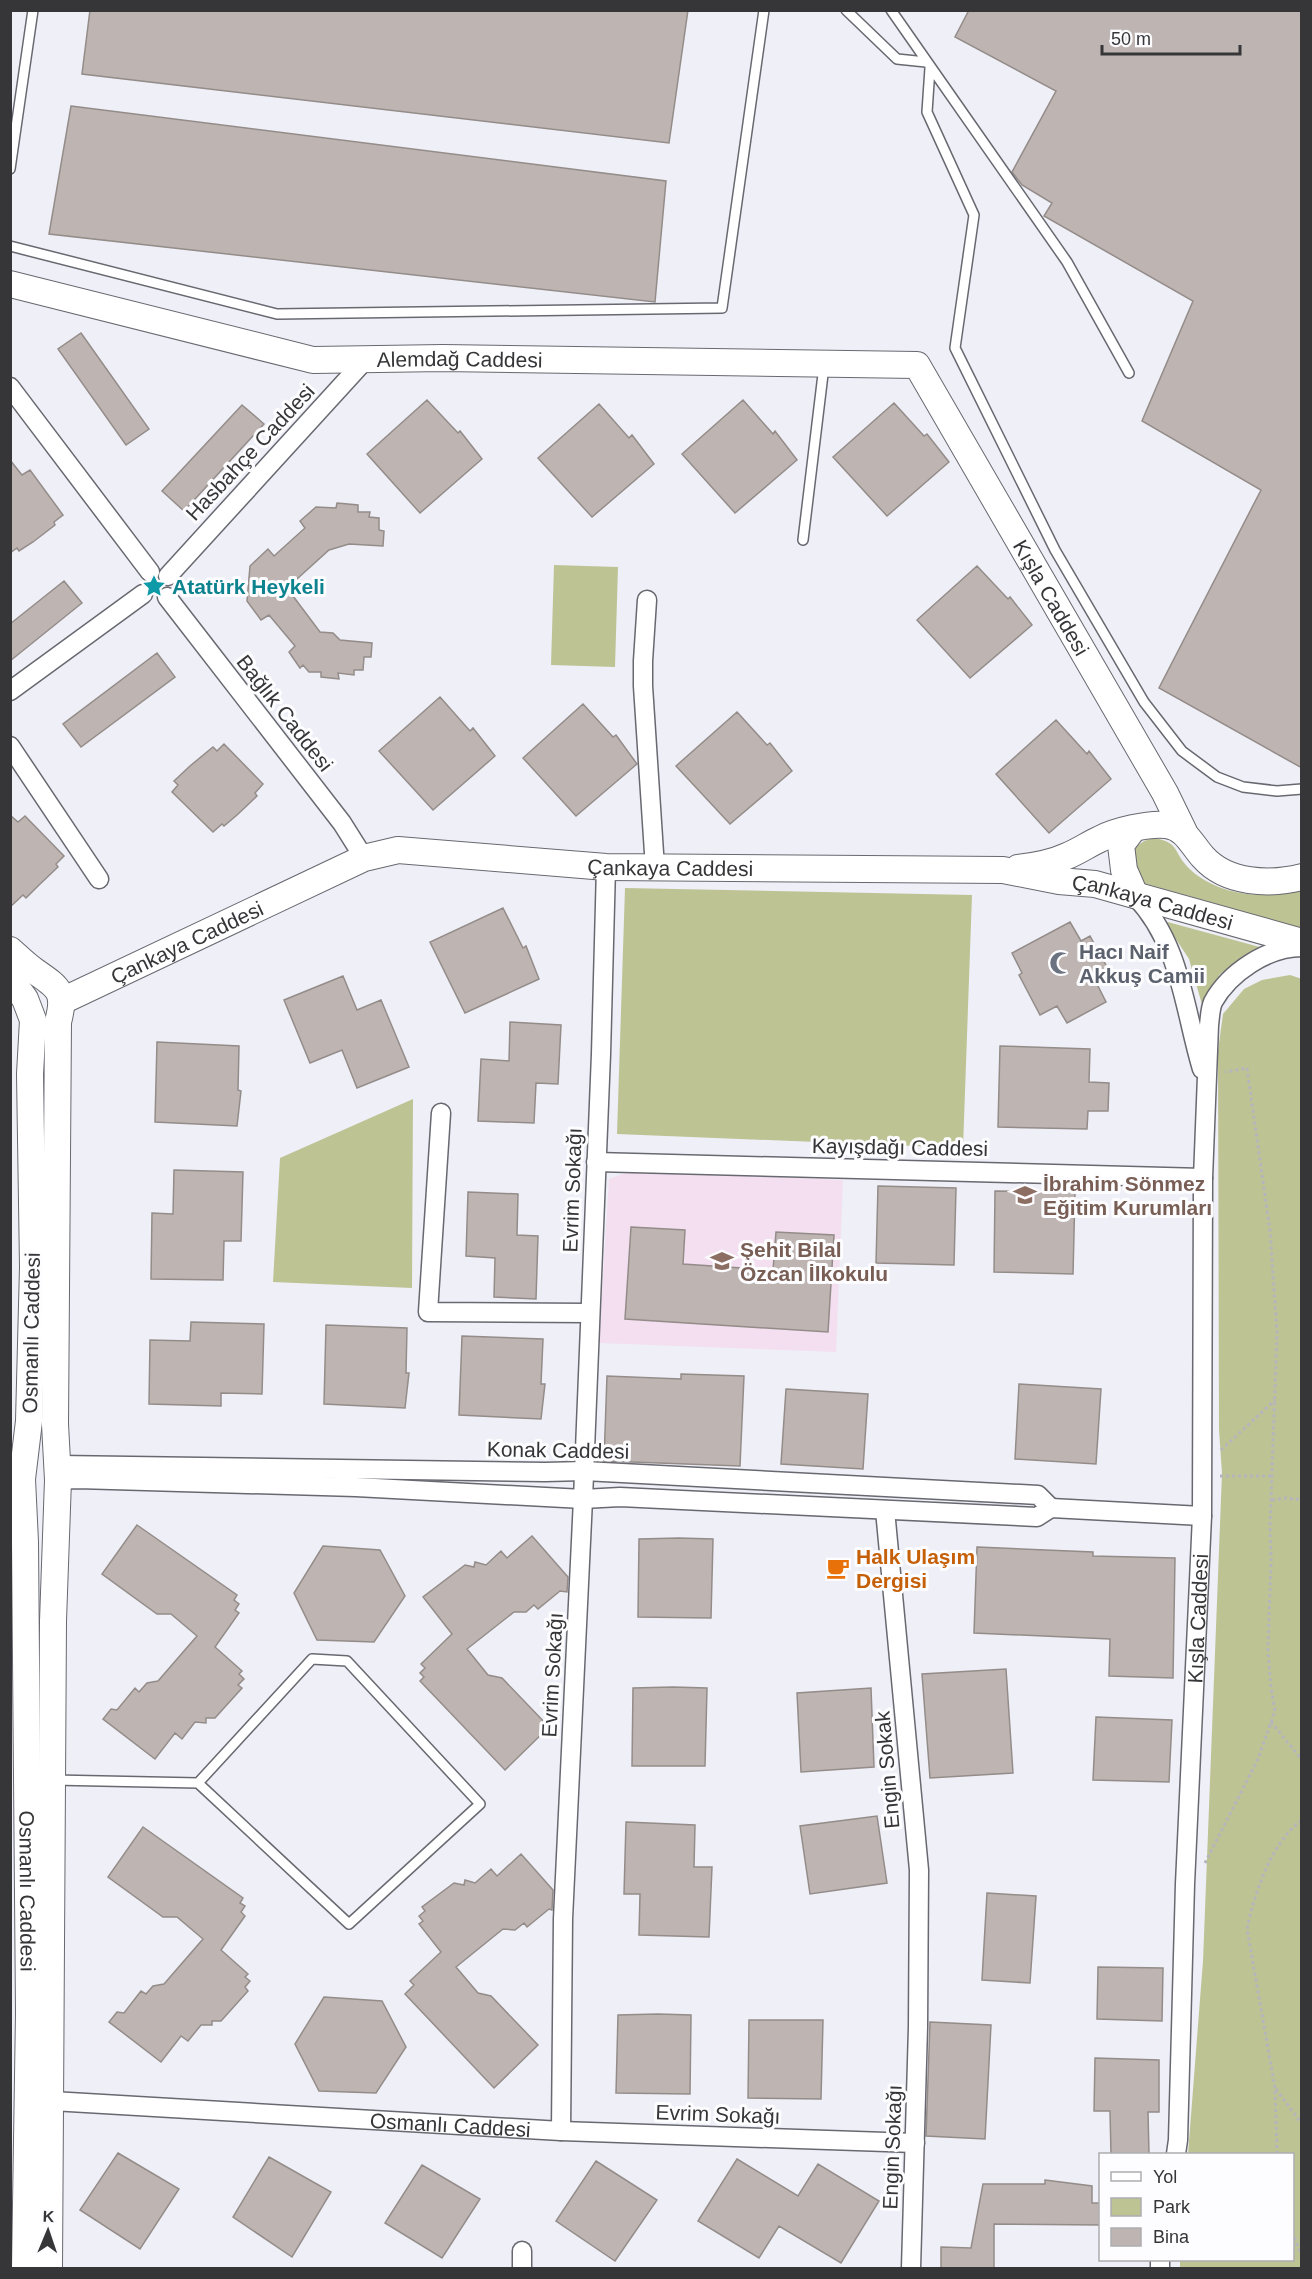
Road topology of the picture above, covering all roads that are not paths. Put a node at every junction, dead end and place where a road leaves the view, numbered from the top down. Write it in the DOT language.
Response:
graph roads {
  1 [pos="33,10"];
  2 [pos="764,10"];
  3 [pos="846,10"];
  4 [pos="891,10"];
  5 [pos="928,65"];
  6 [pos="10,169"];
  7 [pos="10,246"];
  8 [pos="10,284"];
  9 [pos="366,359"];
  10 [pos="824,364"];
  11 [pos="917,365"];
  12 [pos="1130,373"];
  13 [pos="10,387"];
  14 [pos="803,540"];
  15 [pos="150,572"];
  16 [pos="168,576"];
  17 [pos="143,594"];
  18 [pos="167,597"];
  19 [pos="647,600"];
  20 [pos="10,691"];
  21 [pos="10,746"];
  22 [pos="1302,789"];
  23 [pos="1133,829"];
  24 [pos="1184,832"];
  25 [pos="364,858"];
  26 [pos="1302,860"];
  27 [pos="606,867"];
  28 [pos="656,868"];
  29 [pos="1003,870"];
  30 [pos="99,879"];
  31 [pos="1294,879"];
  32 [pos="1135,896"];
  33 [pos="1302,942"];
  34 [pos="1302,946"];
  35 [pos="10,950"];
  36 [pos="22,997"];
  37 [pos="57,997"];
  38 [pos="1206,1082"];
  39 [pos="441,1113"];
  40 [pos="596,1162"];
  41 [pos="1203,1178"];
  42 [pos="590,1313"];
  43 [pos="584,1471"];
  44 [pos="58,1472"];
  45 [pos="20,1478"];
  46 [pos="583,1498"];
  47 [pos="1051,1508"];
  48 [pos="885,1510"];
  49 [pos="1202,1516"];
  50 [pos="52,1780"];
  51 [pos="198,1783"];
  52 [pos="918,2027"];
  53 [pos="52,2102"];
  54 [pos="561,2131"];
  55 [pos="915,2143"];
  56 [pos="1176,2153"];
  57 [pos="25,2268"];
  58 [pos="50,2268"];
  59 [pos="911,2268"];
  1 -- 6 [label="lane"];
  2 -- 7 [label="lane"];
  3 -- 5 [label="lane"];
  4 -- 5 [label="lane"];
  5 -- 12 [label="lane"];
  5 -- 22 [label="lane"];
  8 -- 9 [label="main road, Alemdağ Caddesi"];
  9 -- 10 [label="main road, Alemdağ Caddesi"];
  9 -- 16 [label="street, Hasbahçe Caddesi"];
  10 -- 11 [label="main road, Alemdağ Caddesi"];
  10 -- 14 [label="lane"];
  11 -- 24 [label="main road, Kışla Caddesi"];
  13 -- 15 [label="street"];
  15 -- 16 [label="street"];
  15 -- 17 [label="street"];
  16 -- 18 [label="street"];
  17 -- 18 [label="street"];
  17 -- 20 [label="street"];
  18 -- 25 [label="street, Bağlık Caddesi"];
  19 -- 28 [label="street"];
  21 -- 30 [label="street"];
  23 -- 24 [label="main road"];
  23 -- 29 [label="main road"];
  23 -- 32 [label="main road"];
  24 -- 31 [label="main road, Kışla Caddesi"];
  25 -- 27 [label="main road, Çankaya Caddesi"];
  25 -- 37 [label="main road, Çankaya Caddesi"];
  26 -- 31 [label="street"];
  27 -- 28 [label="main road, Çankaya Caddesi"];
  27 -- 40 [label="street, Evrim Sokağı"];
  28 -- 29 [label="main road, Çankaya Caddesi"];
  29 -- 32 [label="main road, Çankaya Caddesi"];
  32 -- 33 [label="main road, Çankaya Caddesi"];
  32 -- 38 [label="street"];
  34 -- 38 [label="street, Kışla Caddesi"];
  35 -- 37 [label="main road"];
  36 -- 37 [label="main road"];
  36 -- 37 [label="main road"];
  36 -- 45 [label="main road, Osmanlı Caddesi"];
  37 -- 44 [label="main road, Osmanlı Caddesi"];
  38 -- 41 [label="street, Kışla Caddesi"];
  39 -- 42 [label="street"];
  40 -- 41 [label="street, Kayışdağı Caddesi"];
  40 -- 42 [label="street, Evrim Sokağı"];
  41 -- 49 [label="street, Kışla Caddesi"];
  42 -- 43 [label="street, Evrim Sokağı"];
  43 -- 44 [label="street, Konak Caddesi"];
  43 -- 46 [label="street, Evrim Sokağı"];
  43 -- 47 [label="street, Konak Caddesi"];
  44 -- 45 [label="main road"];
  44 -- 45 [label="main road"];
  44 -- 46 [label="street, Konak Caddesi"];
  44 -- 50 [label="main road, Osmanlı Caddesi"];
  45 -- 57 [label="main road, Osmanlı Caddesi"];
  46 -- 48 [label="street, Konak Caddesi"];
  46 -- 54 [label="street, Evrim Sokağı"];
  47 -- 48 [label="street, Konak Caddesi"];
  47 -- 49 [label="street, Konak Caddesi"];
  48 -- 52 [label="street, Engin Sokak"];
  49 -- 56 [label="street, Kışla Caddesi"];
  50 -- 51 [label="lane"];
  50 -- 53 [label="main road, Osmanlı Caddesi"];
  51 -- 51 [label="lane"];
  52 -- 55 [label="street, Engin Sokağı"];
  53 -- 54 [label="street, Osmanlı Caddesi"];
  53 -- 58 [label="main road, Osmanlı Caddesi"];
  54 -- 55 [label="street, Evrim Sokağı"];
  55 -- 59 [label="street, Engin Sokağı"];
}
